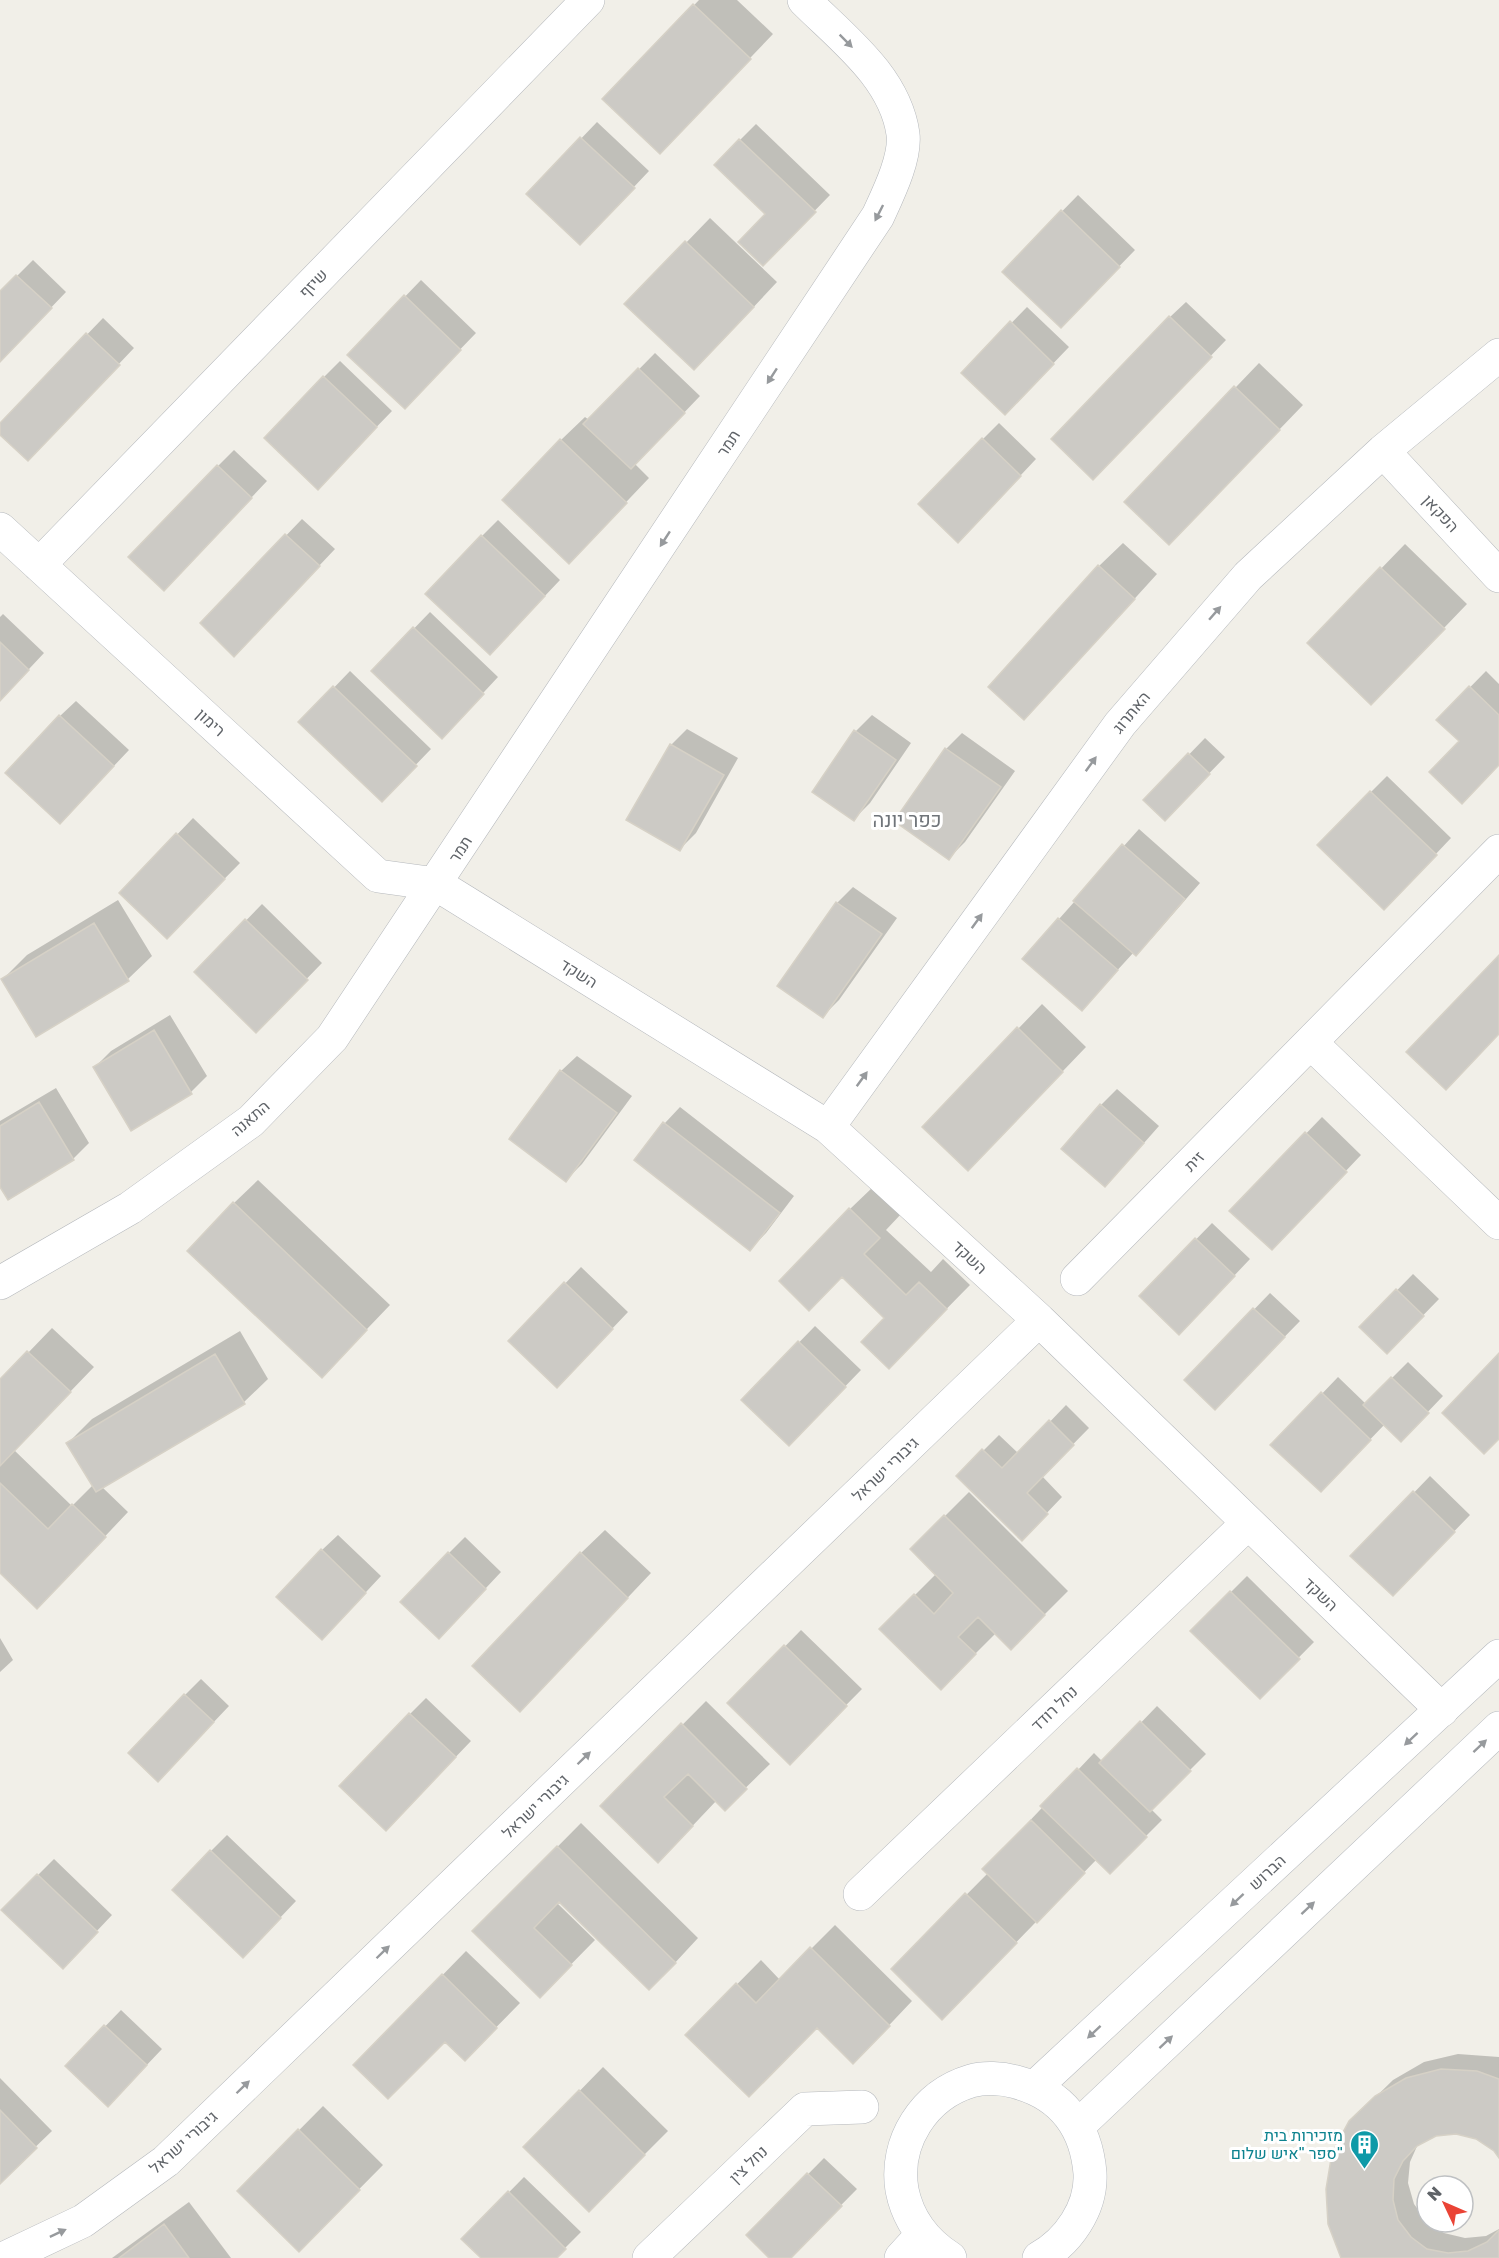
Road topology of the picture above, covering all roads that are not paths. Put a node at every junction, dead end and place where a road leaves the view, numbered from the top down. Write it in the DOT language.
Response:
graph roads {
  1 [pos="588,0"];
  2 [pos="804,0"];
  3 [pos="1499,355"];
  4 [pos="1383,451"];
  5 [pos="0,529"];
  6 [pos="39,565"];
  7 [pos="1499,576"];
  8 [pos="1499,851"];
  9 [pos="436,884"];
  10 [pos="1311,1043"];
  11 [pos="828,1126"];
  12 [pos="1499,1223"];
  13 [pos="1077,1279"];
  14 [pos="0,1283"];
  15 [pos="1039,1320"];
  16 [pos="1248,1523"];
  17 [pos="1499,1656"];
  18 [pos="1442,1710"];
  19 [pos="1499,1728"];
  20 [pos="860,1894"];
  21 [pos="1035,2087"];
  22 [pos="862,2107"];
  23 [pos="1078,2126"];
  24 [pos="911,2246"];
  25 [pos="1048,2256"];
  26 [pos="5,2258"];
  27 [pos="650,2258"];
  28 [pos="950,2258"];
  1 -- 6 [label="street, שיזף"];
  2 -- 9 [label="street, תמר, one-way"];
  3 -- 4 [label="street, האתרוג"];
  4 -- 7 [label="street, הפקאן"];
  11 -- 4 [label="street, האתרוג, one-way"];
  5 -- 6 [label="street, רימון"];
  6 -- 9 [label="street, רימון"];
  8 -- 10 [label="street, זית"];
  9 -- 11 [label="street, השקד"];
  9 -- 14 [label="street, התאנה"];
  10 -- 12 [label="street"];
  10 -- 13 [label="street, זית"];
  11 -- 15 [label="street, השקד"];
  15 -- 16 [label="street, השקד"];
  26 -- 15 [label="street, גיבורי ישראל, one-way"];
  16 -- 18 [label="street, השקד"];
  16 -- 20 [label="street, נחל רודד"];
  17 -- 18 [label="street, הברוש"];
  18 -- 21 [label="street, הברוש, one-way"];
  23 -- 19 [label="street, one-way"];
  21 -- 23 [label="street"];
  21 -- 24 [label="street"];
  22 -- 27 [label="street, נחל צין"];
  23 -- 25 [label="street"];
  24 -- 28 [label="street"];
}
